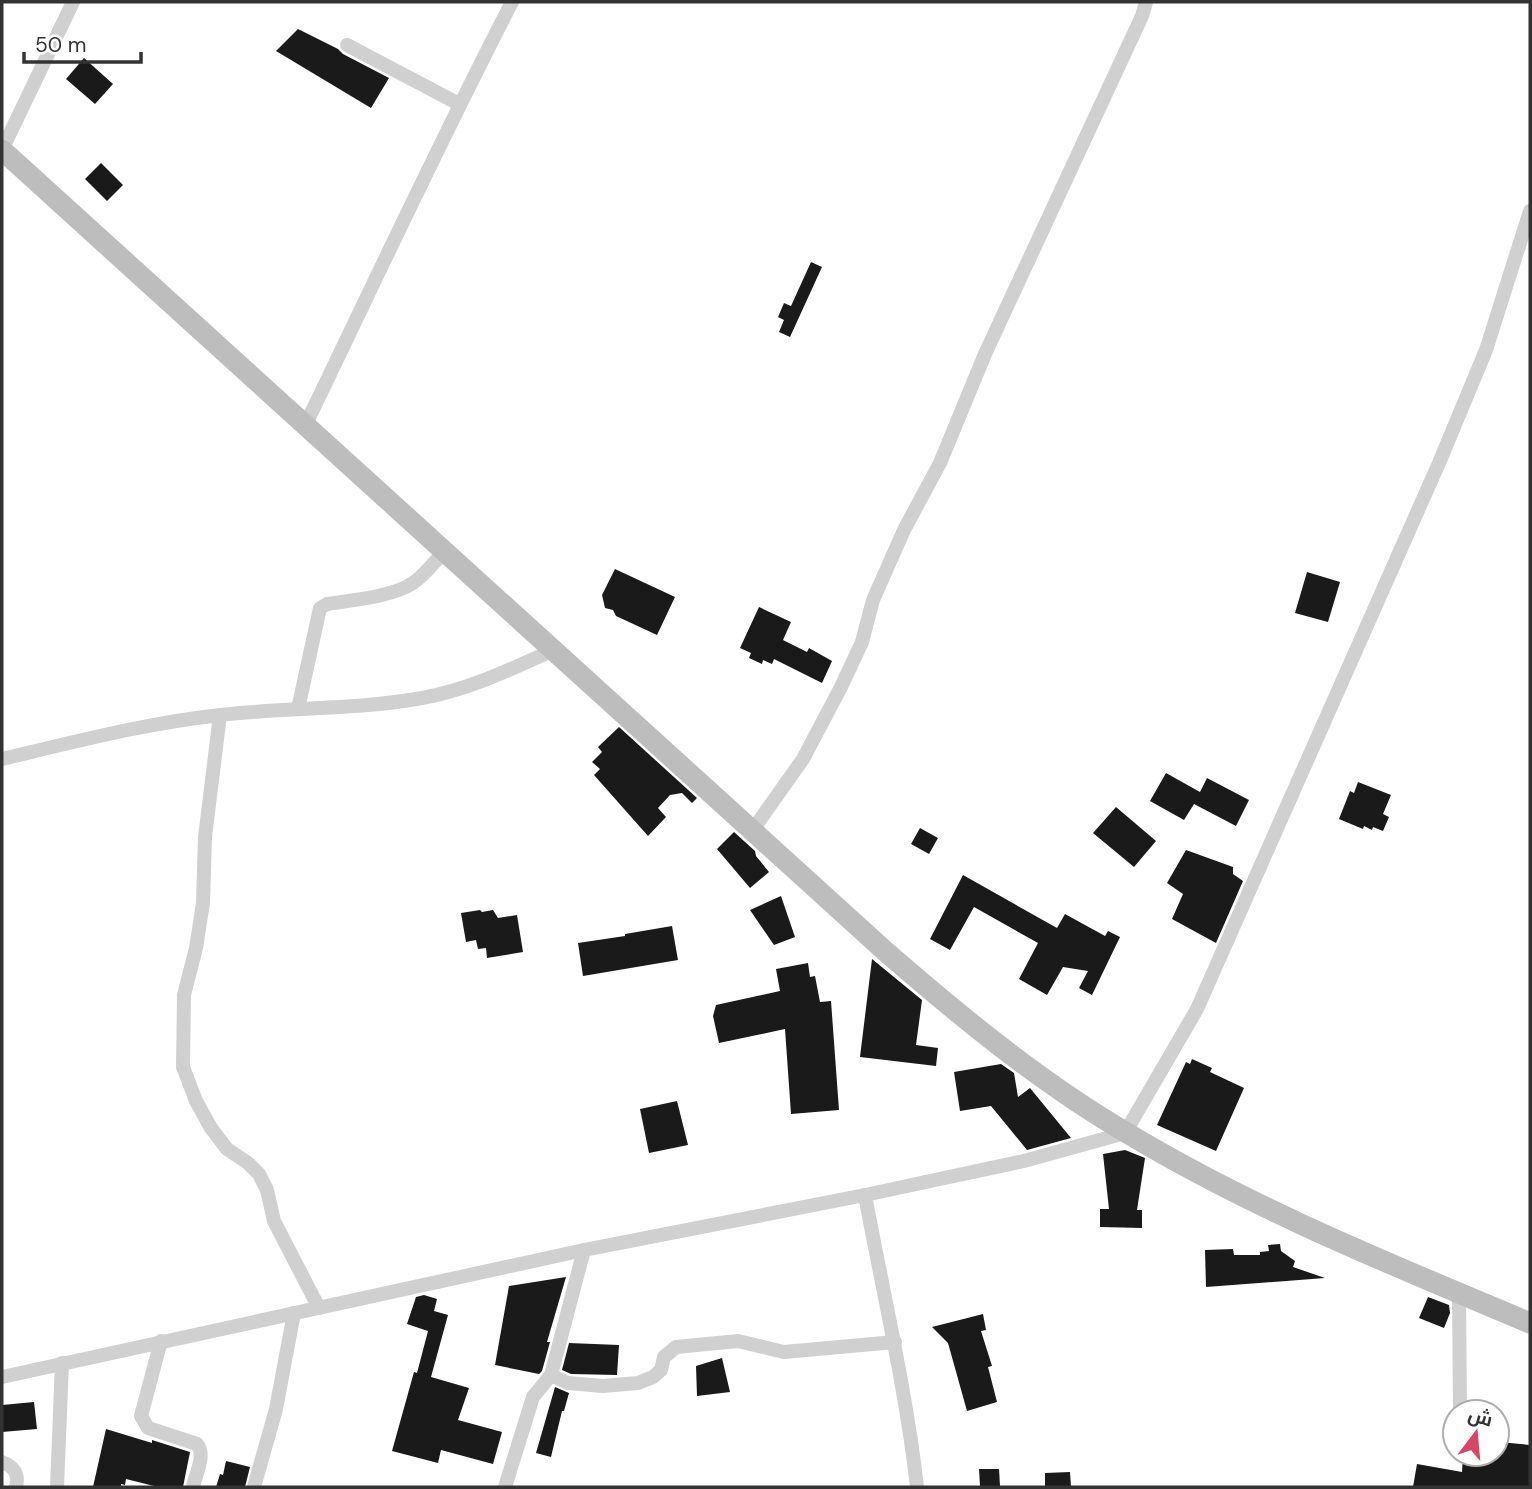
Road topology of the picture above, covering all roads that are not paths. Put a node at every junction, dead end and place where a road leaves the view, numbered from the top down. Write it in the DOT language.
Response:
graph roads {
  1 [pos="73,2"];
  2 [pos="512,2"];
  3 [pos="1146,2"];
  4 [pos="347,45"];
  5 [pos="460,104"];
  6 [pos="2,150"];
  7 [pos="1530,211"];
  8 [pos="306,424"];
  9 [pos="445,551"];
  10 [pos="551,651"];
  11 [pos="298,709"];
  12 [pos="220,715"];
  13 [pos="2,759"];
  14 [pos="752,831"];
  15 [pos="1125,1133"];
  16 [pos="864,1195"];
  17 [pos="584,1250"];
  18 [pos="1459,1293"];
  19 [pos="319,1308"];
  20 [pos="294,1313"];
  21 [pos="1530,1323"];
  22 [pos="161,1341"];
  23 [pos="895,1342"];
  24 [pos="62,1363"];
  25 [pos="551,1375"];
  26 [pos="2,1377"];
  27 [pos="1461,1398"];
  28 [pos="2,1462"];
  29 [pos="16,1487"];
  30 [pos="57,1487"];
  31 [pos="192,1487"];
  32 [pos="254,1487"];
  33 [pos="505,1487"];
  34 [pos="917,1487"];
  1 -- 6 [label="street"];
  2 -- 5 [label="street"];
  3 -- 14 [label="street"];
  4 -- 5 [label="street"];
  5 -- 8 [label="street"];
  6 -- 8 [label="street"];
  7 -- 15 [label="street"];
  8 -- 9 [label="street"];
  9 -- 10 [label="street"];
  9 -- 11 [label="street"];
  10 -- 11 [label="street"];
  10 -- 14 [label="street"];
  11 -- 12 [label="street"];
  12 -- 13 [label="street"];
  12 -- 19 [label="street"];
  14 -- 15 [label="street"];
  15 -- 16 [label="street"];
  15 -- 18 [label="street"];
  16 -- 17 [label="street"];
  16 -- 23 [label="street"];
  17 -- 19 [label="street"];
  17 -- 25 [label="street"];
  18 -- 21 [label="street"];
  18 -- 27 [label="street"];
  19 -- 20 [label="street"];
  20 -- 22 [label="street"];
  20 -- 32 [label="street"];
  22 -- 24 [label="street"];
  22 -- 31 [label="street"];
  23 -- 25 [label="street"];
  23 -- 34 [label="street"];
  24 -- 26 [label="street"];
  24 -- 30 [label="street"];
  25 -- 33 [label="street"];
  28 -- 29 [label="street"];
}
